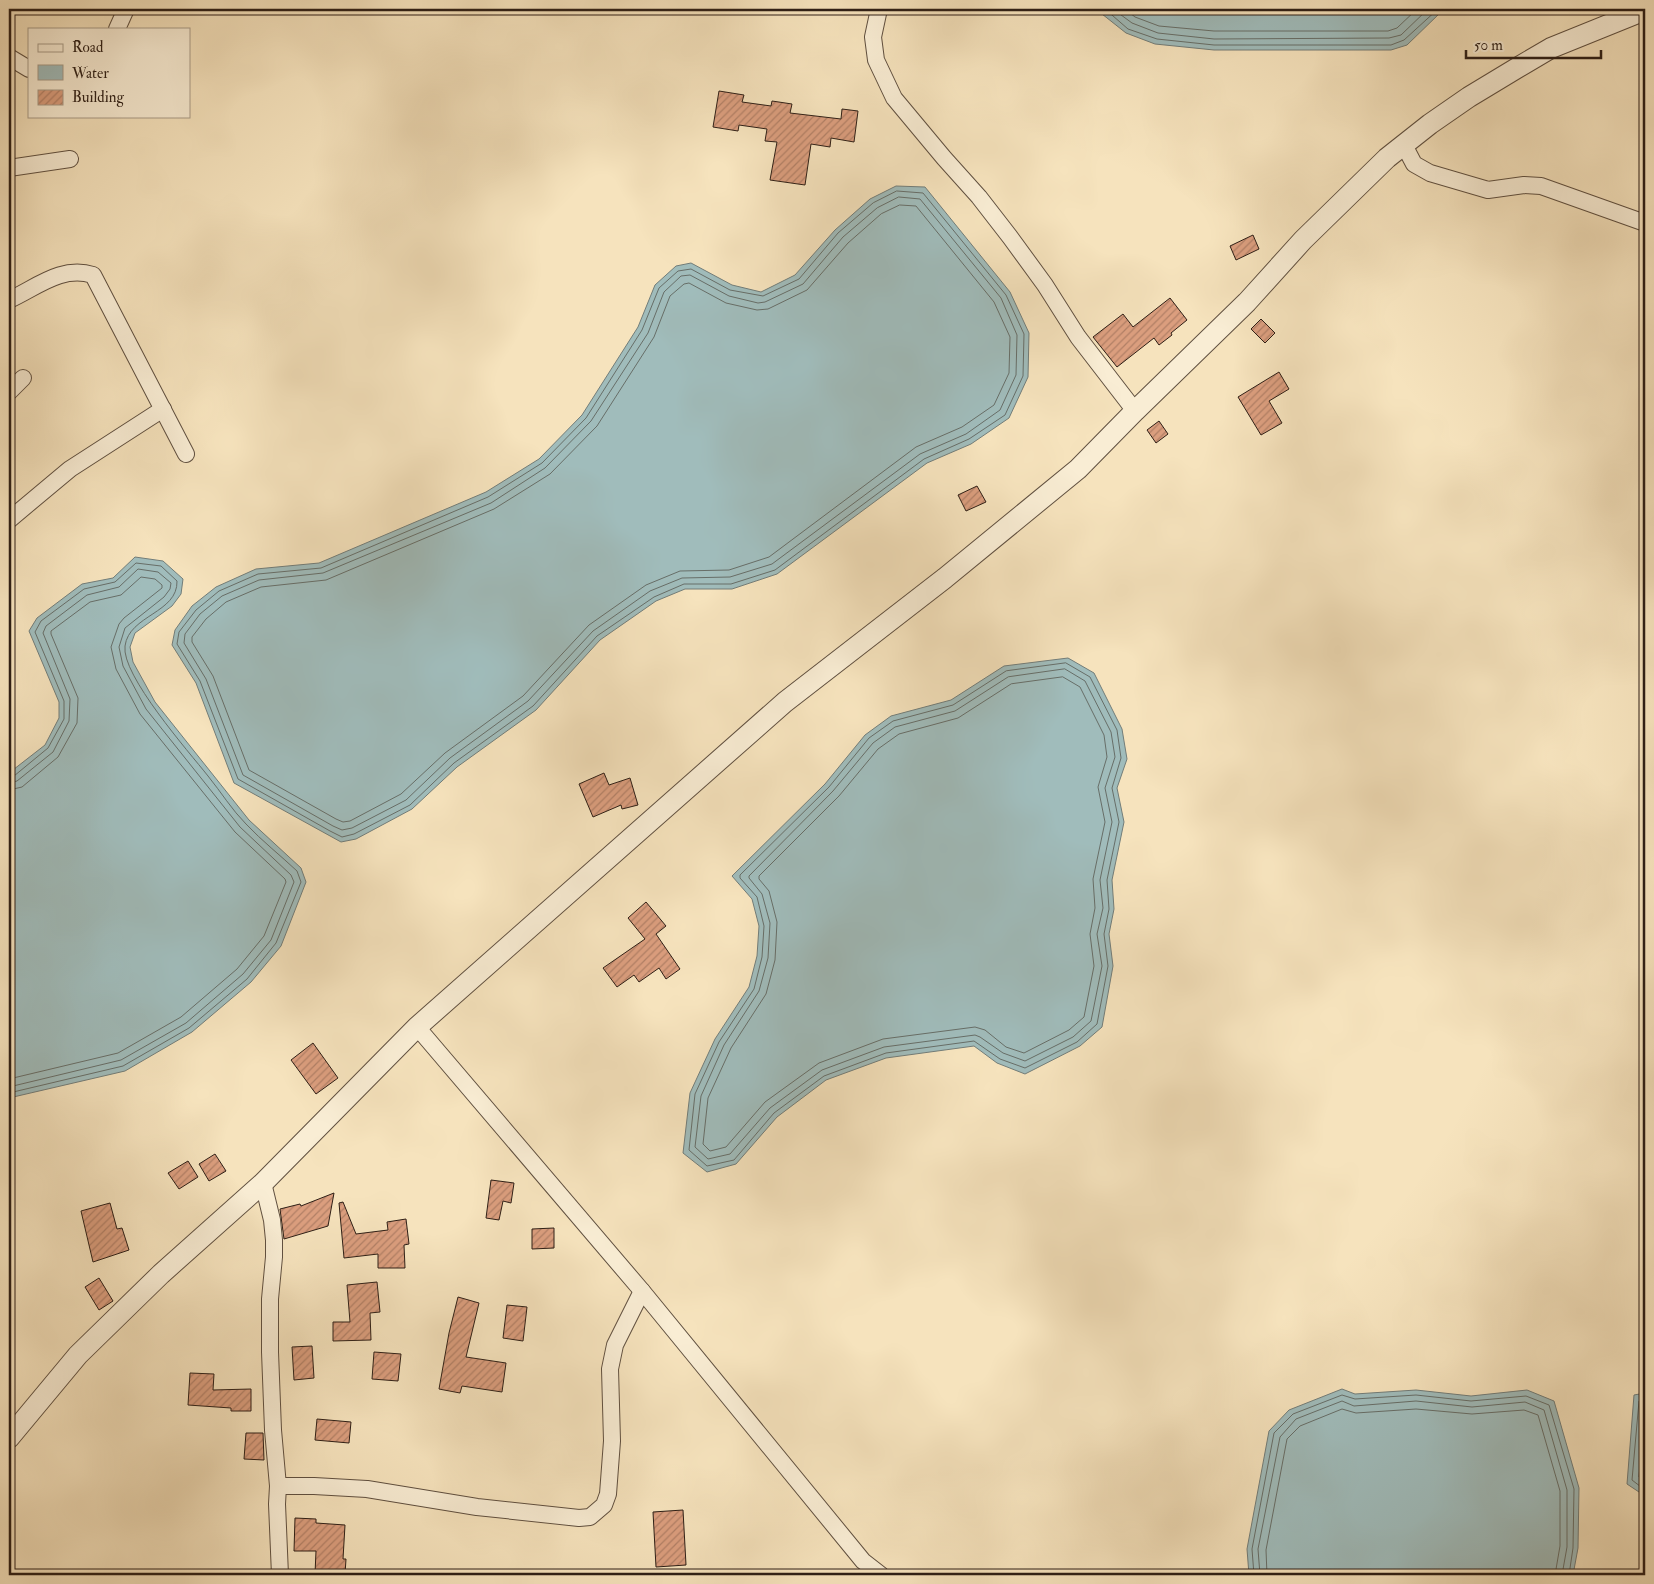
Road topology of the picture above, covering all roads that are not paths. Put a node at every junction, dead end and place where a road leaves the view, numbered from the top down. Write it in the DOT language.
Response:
graph roads {
  1 [pos="126,9"];
  2 [pos="879,9"];
  3 [pos="1645,10"];
  4 [pos="117,28"];
  5 [pos="10,59"];
  6 [pos="28,68"];
  7 [pos="1404,145"];
  8 [pos="70,159"];
  9 [pos="9,168"];
  10 [pos="1645,223"];
  11 [pos="9,300"];
  12 [pos="24,378"];
  13 [pos="9,392"];
  14 [pos="163,409"];
  15 [pos="1135,411"];
  16 [pos="186,454"];
  17 [pos="9,520"];
  18 [pos="417,1027"];
  19 [pos="263,1183"];
  20 [pos="642,1291"];
  21 [pos="9,1438"];
  22 [pos="278,1486"];
  23 [pos="280,1575"];
  24 [pos="881,1575"];
  1 -- 4 [label="street"];
  2 -- 15 [label="street"];
  3 -- 7 [label="street"];
  5 -- 6 [label="street"];
  7 -- 10 [label="street"];
  7 -- 15 [label="street"];
  8 -- 9 [label="street"];
  11 -- 14 [label="street"];
  12 -- 13 [label="street"];
  14 -- 16 [label="street"];
  14 -- 17 [label="street"];
  15 -- 18 [label="street"];
  18 -- 19 [label="street"];
  18 -- 20 [label="street"];
  19 -- 21 [label="street"];
  19 -- 22 [label="street"];
  20 -- 22 [label="street"];
  20 -- 24 [label="street"];
  22 -- 23 [label="street"];
}
